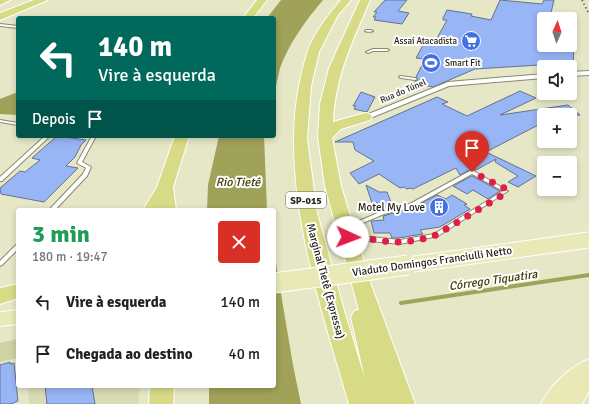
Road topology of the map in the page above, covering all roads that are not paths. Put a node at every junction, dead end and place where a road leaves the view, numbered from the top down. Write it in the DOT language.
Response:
graph roads {
  1 [pos="5,0"];
  2 [pos="43,0"];
  3 [pos="262,0"];
  4 [pos="346,0"];
  5 [pos="360,0"];
  6 [pos="365,0"];
  7 [pos="0,2"];
  8 [pos="250,16"];
  9 [pos="0,17"];
  10 [pos="0,25"];
  11 [pos="16,27"];
  12 [pos="387,50"];
  13 [pos="368,52"];
  14 [pos="589,73"];
  15 [pos="577,74"];
  16 [pos="401,77"];
  17 [pos="537,77"];
  18 [pos="415,79"];
  19 [pos="327,104"];
  20 [pos="365,117"];
  21 [pos="0,122"];
  22 [pos="16,124"];
  23 [pos="325,137"];
  24 [pos="46,138"];
  25 [pos="92,138"];
  26 [pos="181,138"];
  27 [pos="300,138"];
  28 [pos="0,180"];
  29 [pos="165,187"];
  30 [pos="54,208"];
  31 [pos="153,208"];
  32 [pos="167,208"];
  33 [pos="346,233"];
  34 [pos="589,240"];
  35 [pos="16,248"];
  36 [pos="0,264"];
  37 [pos="276,282"];
  38 [pos="16,292"];
  39 [pos="0,296"];
  40 [pos="16,317"];
  41 [pos="0,319"];
  42 [pos="589,368"];
  43 [pos="589,373"];
  44 [pos="162,388"];
  45 [pos="399,401"];
  46 [pos="161,404"];
  47 [pos="361,404"];
  48 [pos="552,404"];
  49 [pos="570,404"];
  1 -- 7 [label="highway"];
  2 -- 9 [label="highway"];
  3 -- 8 [label="highway"];
  4 -- 27 [label="highway, Marginal Tietê (Expressa) / SP-015"];
  5 -- 27 [label="highway"];
  6 -- 19 [label="highway"];
  10 -- 11 [label="lane"];
  12 -- 13 [label="lane"];
  14 -- 15 [label="street"];
  16 -- 18 [label="lane"];
  17 -- 20 [label="street, Rua do Túnel"];
  19 -- 20 [label="highway"];
  19 -- 23 [label="highway"];
  20 -- 23 [label="highway"];
  21 -- 22 [label="lane"];
  23 -- 33 [label="highway"];
  24 -- 28 [label="lane"];
  25 -- 30 [label="lane"];
  26 -- 29 [label="highway"];
  27 -- 47 [label="highway, Marginal Tietê (Expressa) / SP-015"];
  29 -- 31 [label="highway"];
  29 -- 32 [label="highway"];
  33 -- 33 [label="lane"];
  33 -- 45 [label="highway"];
  34 -- 37 [label="main road, Viaduto Domingos Franciulli Netto, bridge"];
  35 -- 36 [label="lane"];
  38 -- 39 [label="highway"];
  40 -- 41 [label="main road"];
  42 -- 48 [label="main road"];
  43 -- 49 [label="main road"];
  44 -- 46 [label="highway"];
}
